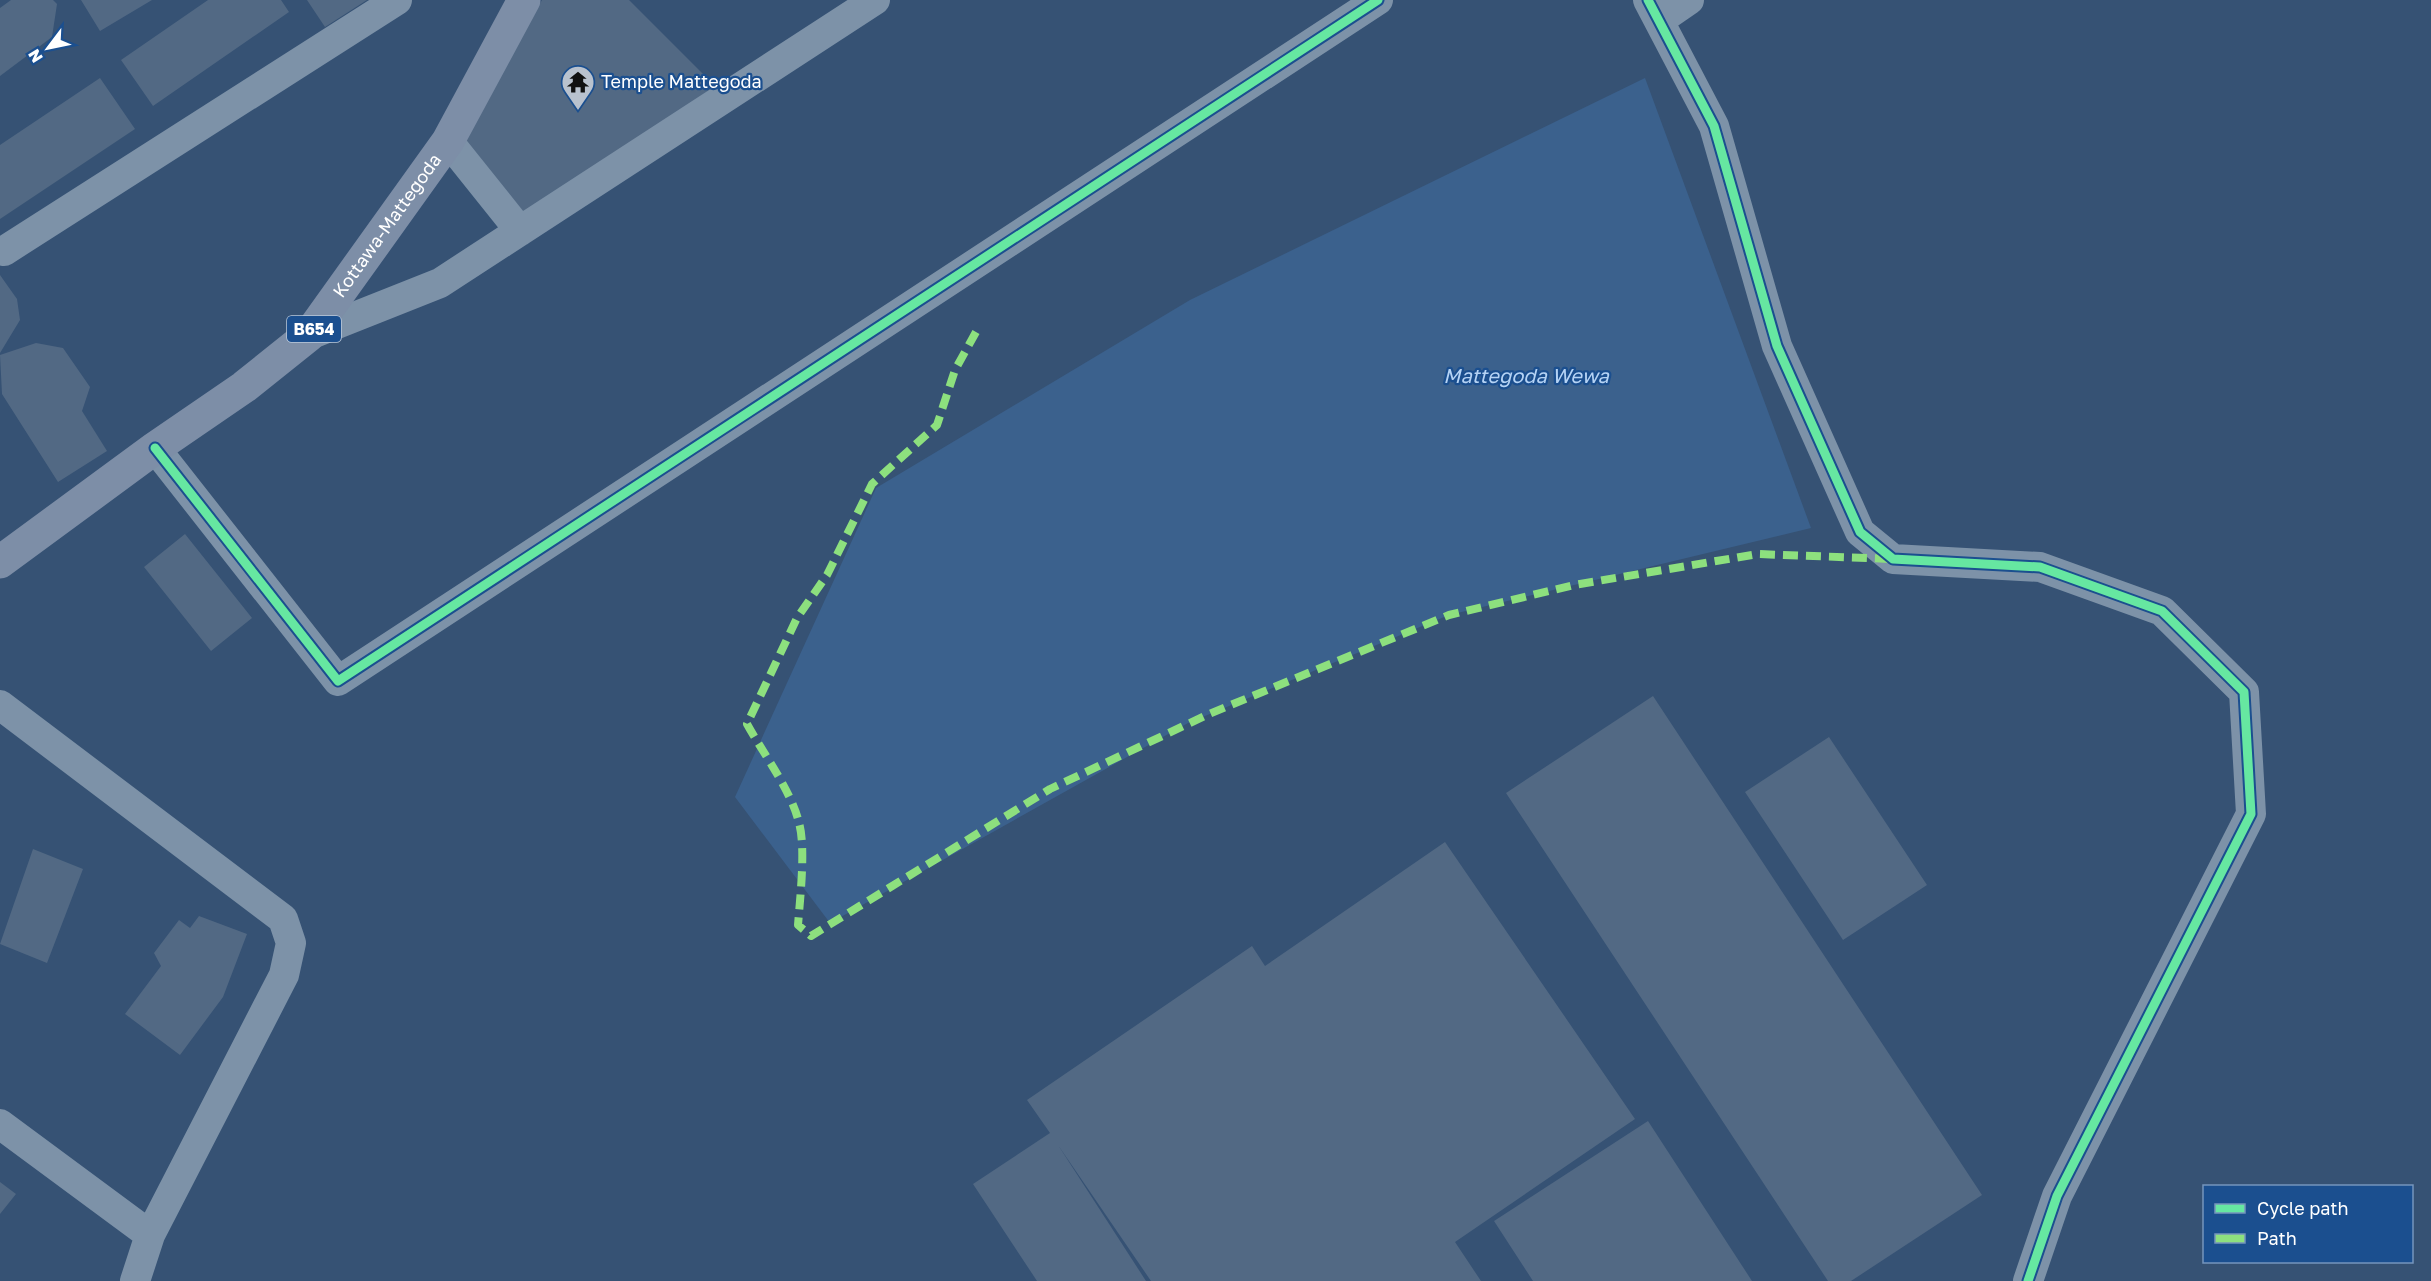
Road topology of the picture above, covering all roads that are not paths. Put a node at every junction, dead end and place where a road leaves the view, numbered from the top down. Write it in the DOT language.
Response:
graph roads {
  1 [pos="397,0"];
  2 [pos="524,0"];
  3 [pos="875,0"];
  4 [pos="1378,0"];
  5 [pos="1689,0"];
  6 [pos="1654,10"];
  7 [pos="448,141"];
  8 [pos="520,231"];
  9 [pos="4,251"];
  10 [pos="309,335"];
  11 [pos="155,448"];
  12 [pos="0,562"];
  13 [pos="0,705"];
  14 [pos="0,1124"];
  15 [pos="150,1235"];
  16 [pos="135,1281"];
  17 [pos="2028,1281"];
  1 -- 9 [label="street"];
  2 -- 7 [label="main road, Kottawa-Mattegoda / B654"];
  3 -- 8 [label="street"];
  4 -- 11 [label="street"];
  5 -- 6 [label="street"];
  6 -- 17 [label="street"];
  7 -- 8 [label="street"];
  7 -- 10 [label="main road, Kottawa-Mattegoda / B654"];
  8 -- 10 [label="street"];
  10 -- 11 [label="main road, Kottawa-Mattegoda / B654"];
  11 -- 12 [label="main road, Kottawa-Mattegoda / B654"];
  13 -- 15 [label="street"];
  14 -- 15 [label="street"];
  15 -- 16 [label="street"];
}
